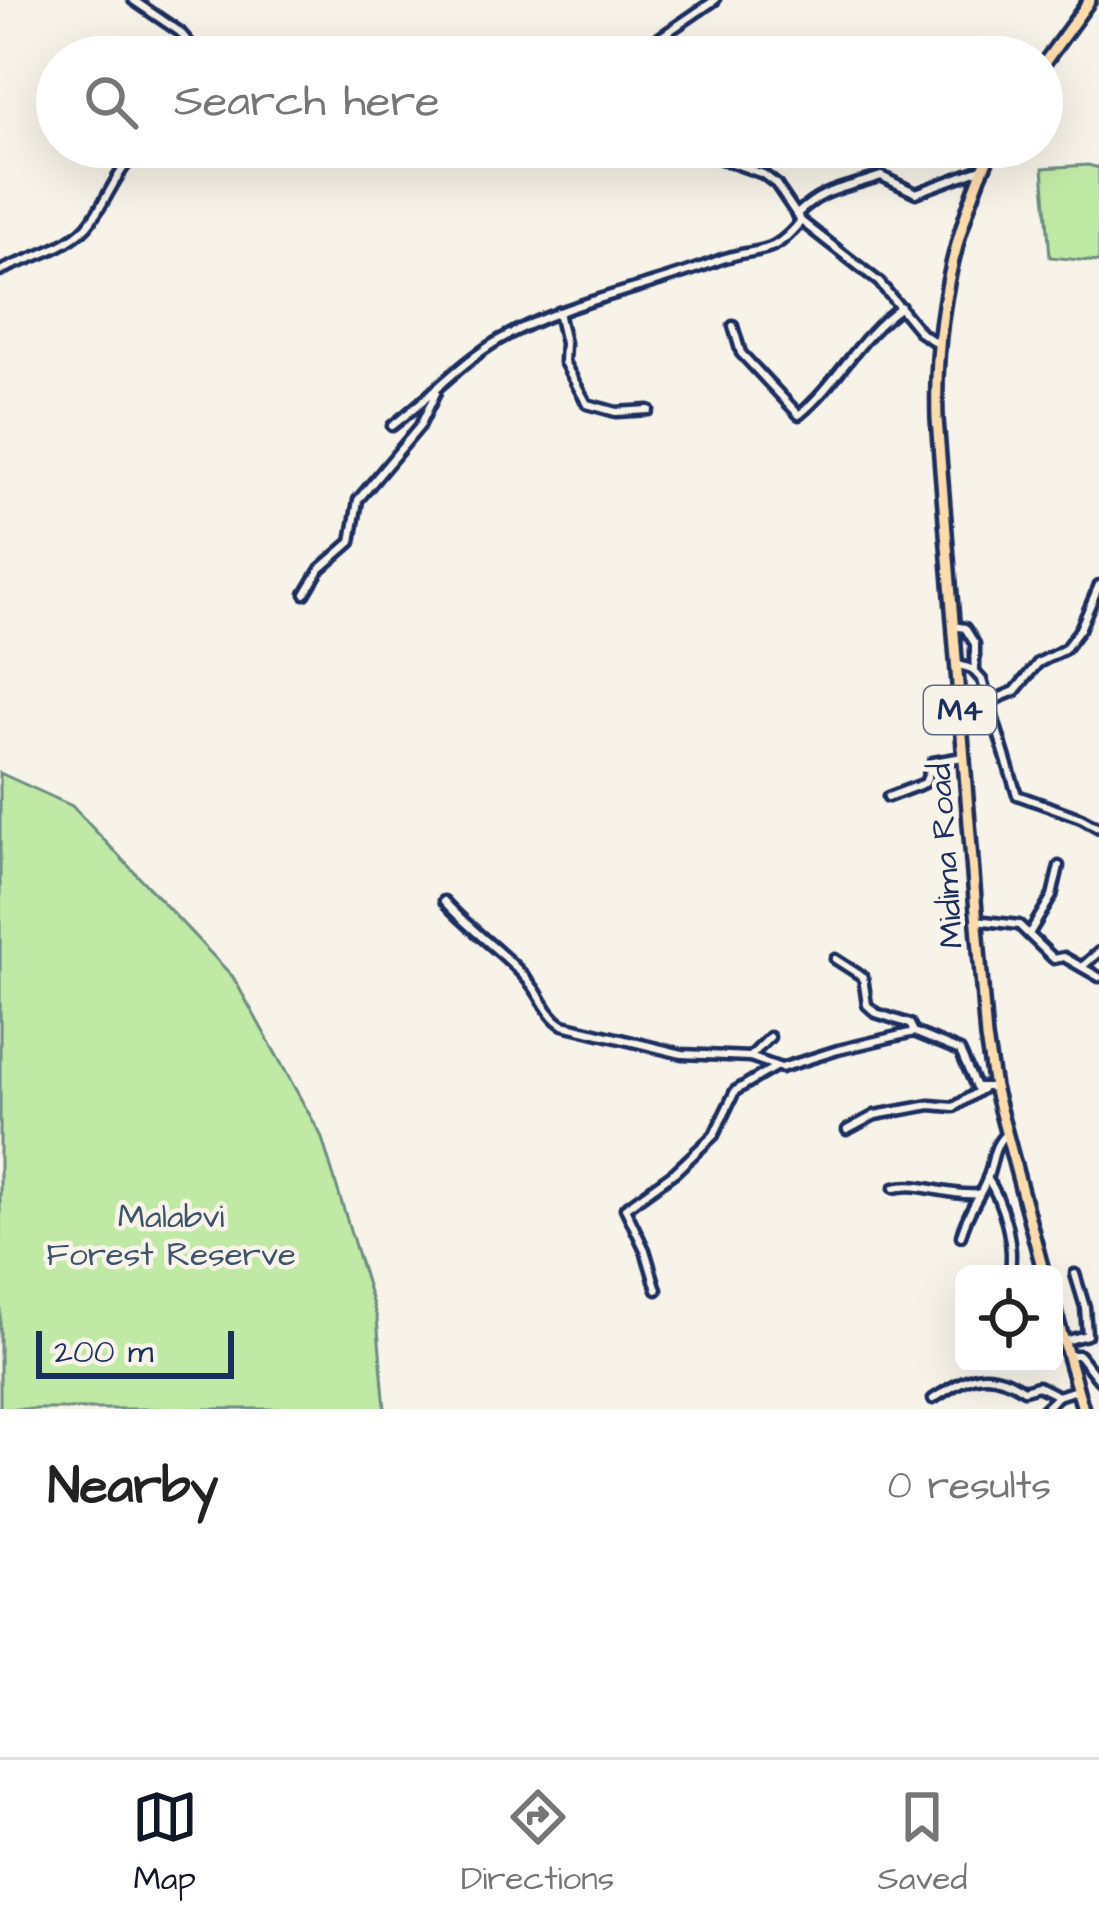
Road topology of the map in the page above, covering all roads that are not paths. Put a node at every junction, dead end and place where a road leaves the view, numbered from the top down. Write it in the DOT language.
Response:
graph roads {
  1 [pos="133,0"];
  2 [pos="715,0"];
  3 [pos="1090,0"];
  4 [pos="181,36"];
  5 [pos="663,36"];
  6 [pos="1063,37"];
  7 [pos="121,168"];
  8 [pos="744,168"];
  9 [pos="984,168"];
  10 [pos="799,218"];
  11 [pos="0,271"];
  12 [pos="901,307"];
  13 [pos="558,312"];
  14 [pos="733,326"];
  15 [pos="938,344"];
  16 [pos="436,389"];
  17 [pos="649,410"];
  18 [pos="392,426"];
  19 [pos="1099,585"];
  20 [pos="305,594"];
  21 [pos="953,626"];
  22 [pos="956,664"];
  23 [pos="974,671"];
  24 [pos="991,700"];
  25 [pos="963,757"];
  26 [pos="888,797"];
  27 [pos="1099,828"];
  28 [pos="1060,866"];
  29 [pos="444,901"];
  30 [pos="976,920"];
  31 [pos="1029,934"];
  32 [pos="1099,952"];
  33 [pos="835,958"];
  34 [pos="1084,965"];
  35 [pos="1099,977"];
  36 [pos="914,1032"];
  37 [pos="770,1036"];
  38 [pos="750,1057"];
  39 [pos="775,1067"];
  40 [pos="988,1088"];
  41 [pos="847,1130"];
  42 [pos="1007,1133"];
  43 [pos="987,1178"];
  44 [pos="894,1188"];
  45 [pos="977,1194"];
  46 [pos="961,1236"];
  47 [pos="1009,1265"];
  48 [pos="1042,1265"];
  49 [pos="1076,1274"];
  50 [pos="658,1290"];
  51 [pos="1063,1338"];
  52 [pos="1064,1341"];
  53 [pos="1068,1355"];
  54 [pos="1099,1380"];
  55 [pos="1077,1389"];
  56 [pos="1058,1396"];
  57 [pos="933,1399"];
  58 [pos="1044,1409"];
  59 [pos="1083,1409"];
  1 -- 4 [label="street"];
  2 -- 5 [label="street"];
  3 -- 6 [label="main road"];
  7 -- 11 [label="street"];
  8 -- 10 [label="street"];
  9 -- 10 [label="street"];
  9 -- 15 [label="main road, Midima Road / M4"];
  10 -- 12 [label="street"];
  10 -- 13 [label="street"];
  12 -- 14 [label="street"];
  12 -- 15 [label="street"];
  13 -- 16 [label="street"];
  13 -- 17 [label="street"];
  15 -- 21 [label="main road, Midima Road / M4"];
  16 -- 18 [label="street"];
  16 -- 20 [label="street"];
  19 -- 24 [label="street"];
  21 -- 22 [label="main road, Midima Road / M4"];
  21 -- 23 [label="street"];
  22 -- 23 [label="street"];
  22 -- 25 [label="main road, Midima Road / M4"];
  23 -- 24 [label="street"];
  24 -- 27 [label="street"];
  25 -- 26 [label="street"];
  25 -- 30 [label="main road, Midima Road / M4"];
  28 -- 31 [label="street"];
  29 -- 38 [label="street"];
  30 -- 31 [label="street"];
  30 -- 40 [label="main road, Midima Road / M4"];
  31 -- 34 [label="street"];
  32 -- 34 [label="street"];
  33 -- 36 [label="street"];
  34 -- 35 [label="street"];
  36 -- 39 [label="street"];
  36 -- 40 [label="street"];
  37 -- 38 [label="street"];
  38 -- 39 [label="street"];
  39 -- 50 [label="street"];
  40 -- 41 [label="street"];
  40 -- 42 [label="main road, Midima Road / M4"];
  42 -- 43 [label="street"];
  42 -- 48 [label="main road, Midima Road / M4"];
  43 -- 45 [label="street"];
  43 -- 47 [label="street"];
  44 -- 45 [label="street"];
  45 -- 46 [label="street"];
  49 -- 52 [label="street"];
  51 -- 52 [label="main road"];
  52 -- 53 [label="main road"];
  53 -- 54 [label="street"];
  53 -- 55 [label="main road"];
  55 -- 56 [label="street"];
  55 -- 59 [label="main road"];
  56 -- 57 [label="street"];
  56 -- 58 [label="street"];
}
